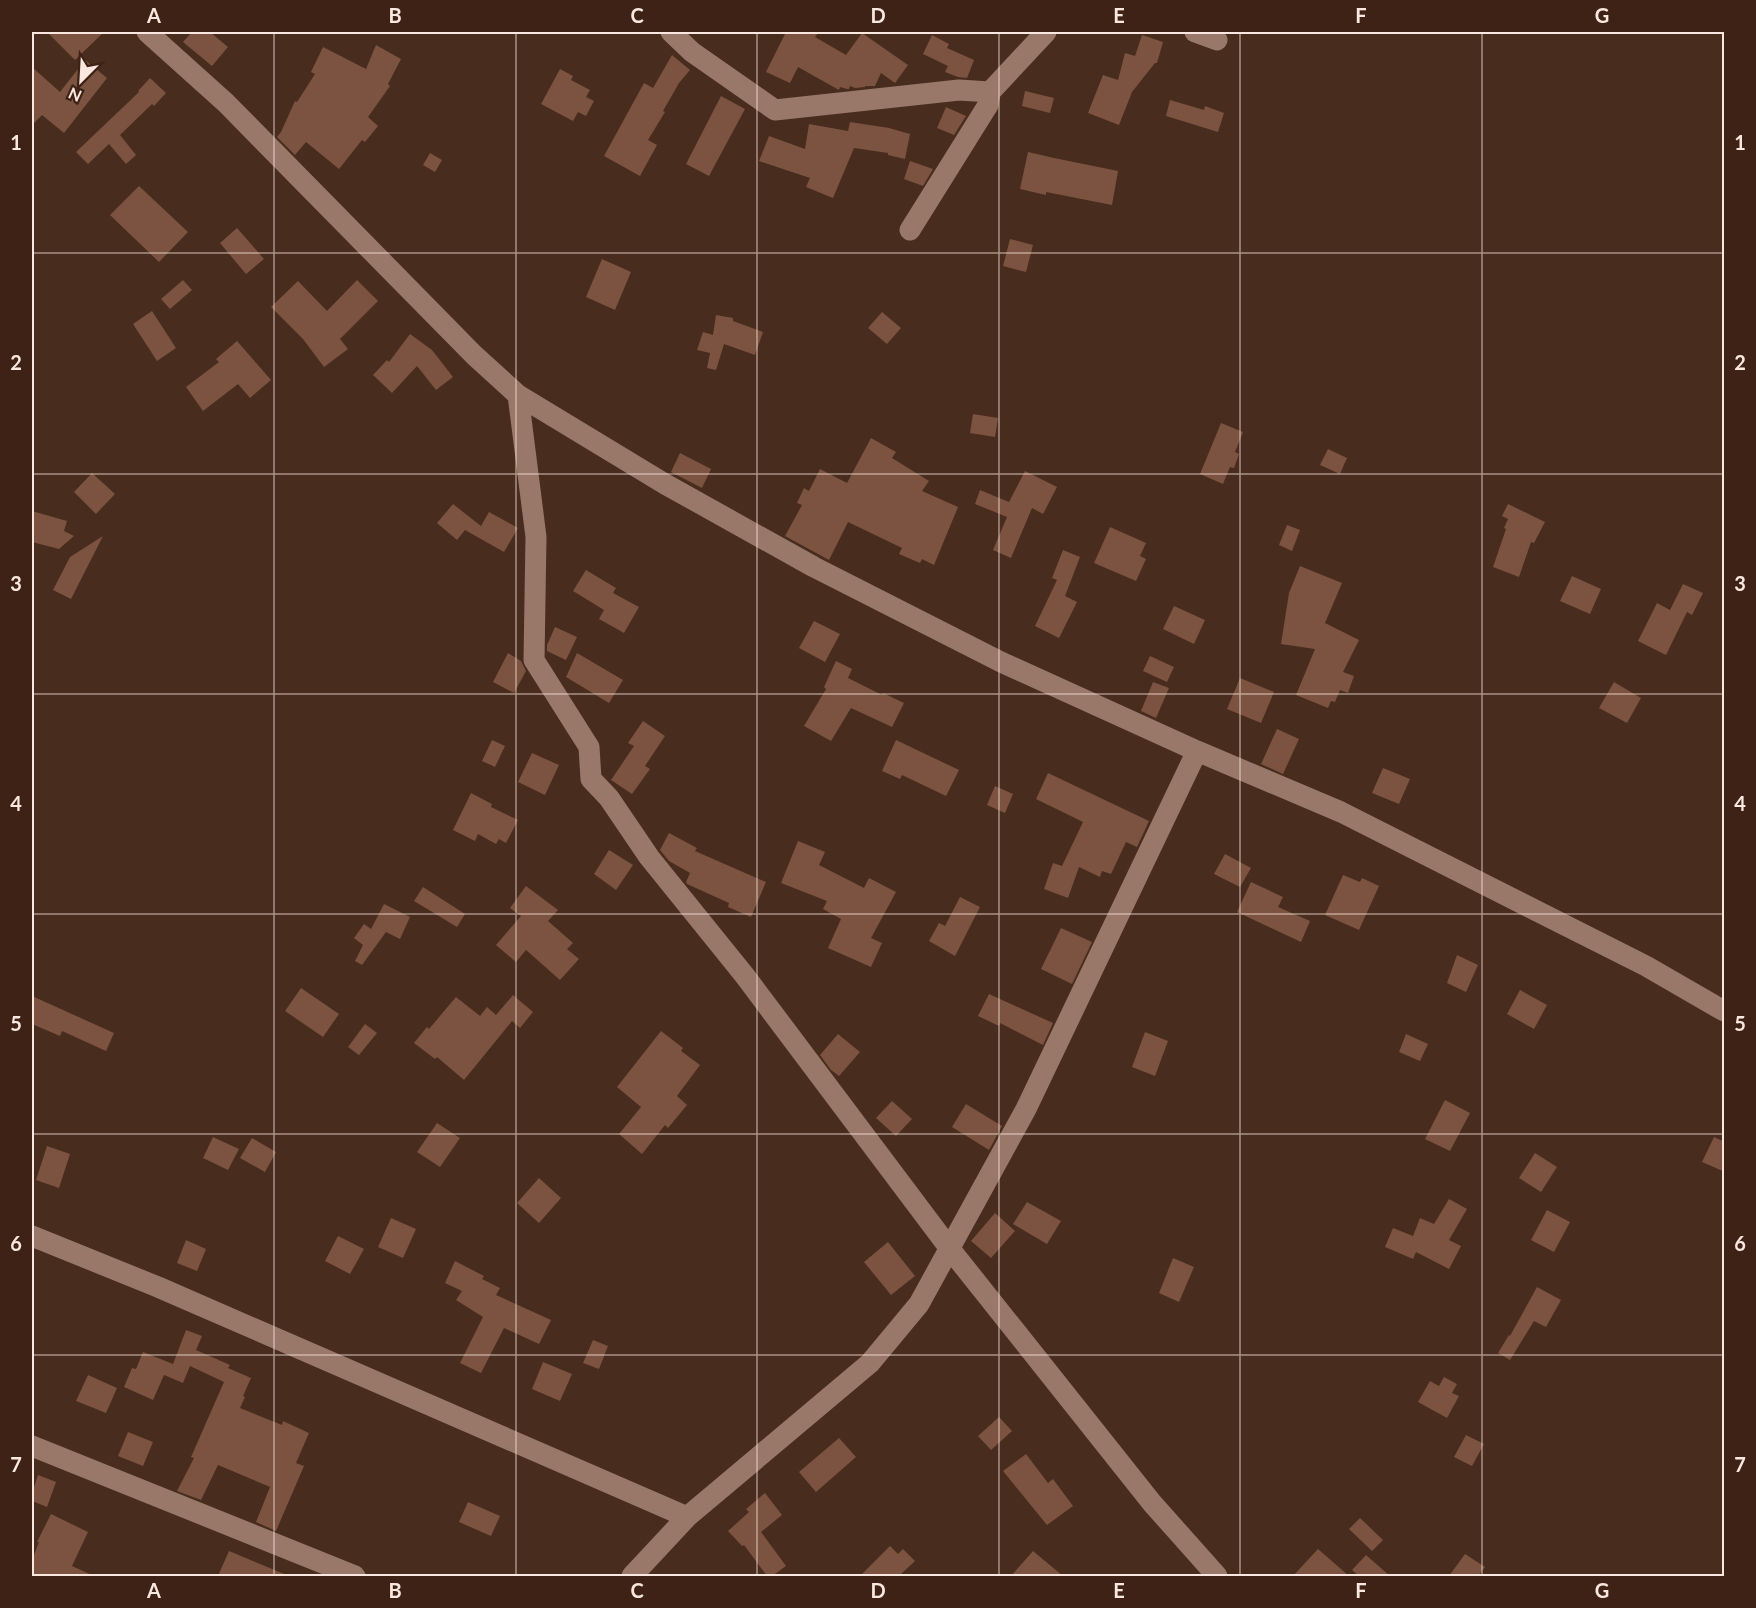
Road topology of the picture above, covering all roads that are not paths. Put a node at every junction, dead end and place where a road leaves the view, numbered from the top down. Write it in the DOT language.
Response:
graph roads {
  1 [pos="147,32"];
  2 [pos="671,32"];
  3 [pos="1046,32"];
  4 [pos="1195,32"];
  5 [pos="1216,40"];
  6 [pos="990,92"];
  7 [pos="910,230"];
  8 [pos="518,395"];
  9 [pos="1197,751"];
  10 [pos="1725,1011"];
  11 [pos="32,1236"];
  12 [pos="950,1249"];
  13 [pos="32,1446"];
  14 [pos="687,1517"];
  15 [pos="355,1576"];
  16 [pos="632,1576"];
  17 [pos="1217,1576"];
  1 -- 8 [label="street"];
  2 -- 6 [label="street"];
  3 -- 6 [label="street"];
  4 -- 5 [label="street"];
  6 -- 7 [label="street"];
  8 -- 9 [label="street"];
  8 -- 12 [label="street"];
  9 -- 10 [label="street"];
  9 -- 12 [label="street"];
  11 -- 14 [label="street"];
  12 -- 14 [label="street"];
  12 -- 17 [label="street"];
  13 -- 15 [label="street"];
  14 -- 16 [label="street"];
}
